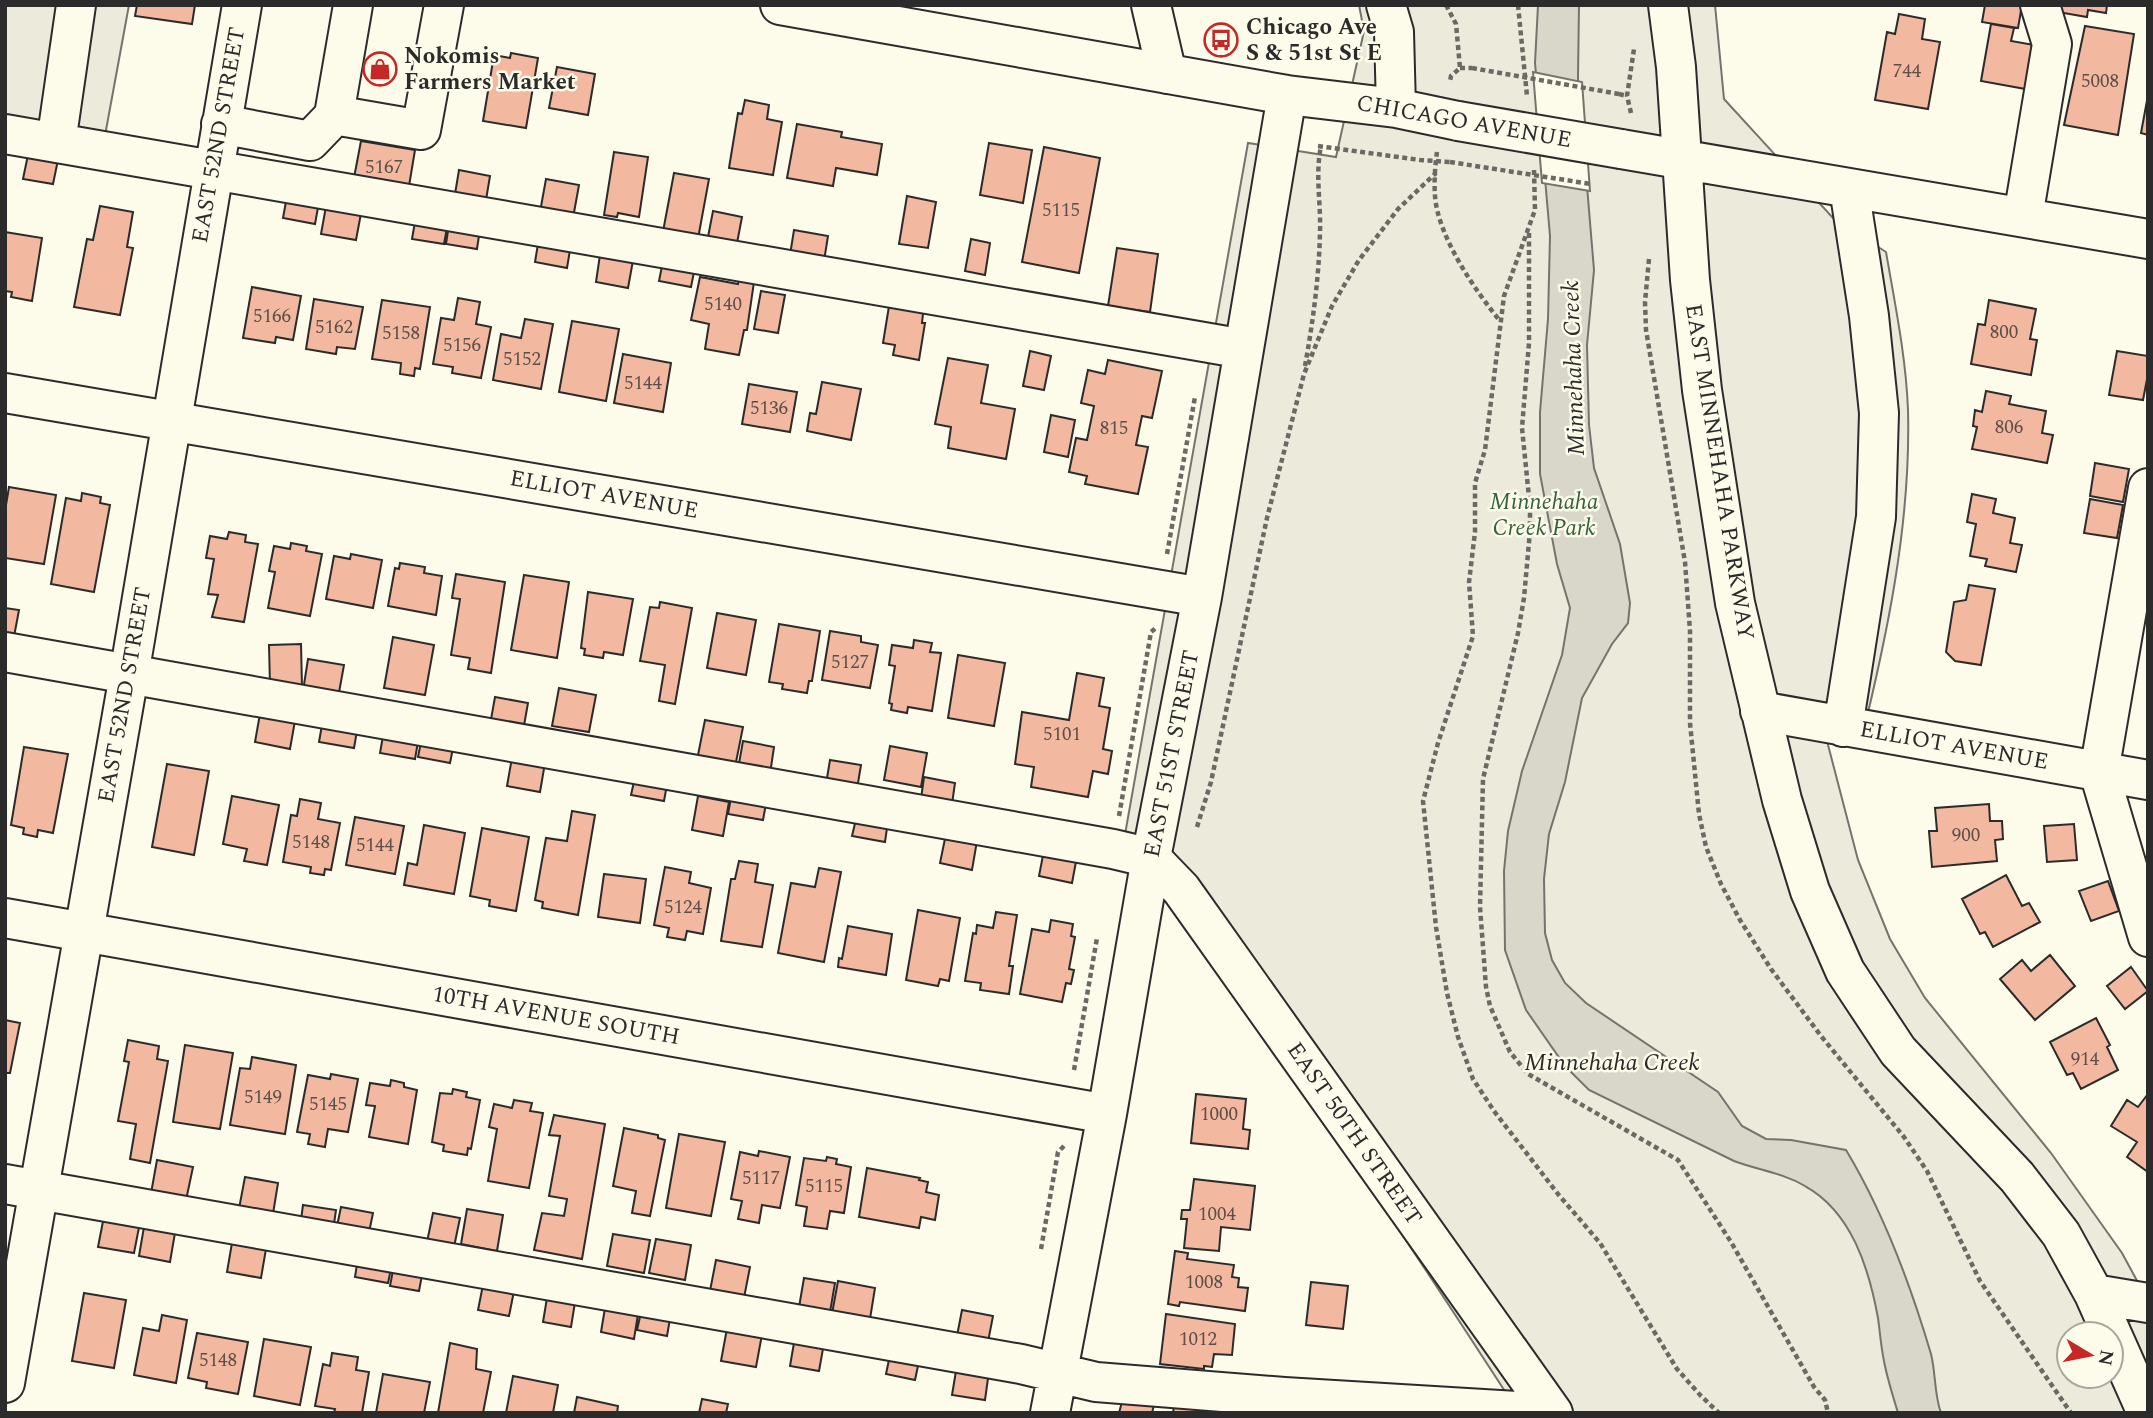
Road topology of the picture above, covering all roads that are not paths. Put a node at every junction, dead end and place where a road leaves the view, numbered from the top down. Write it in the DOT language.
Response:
graph roads {
  1 [pos="76,5"];
  2 [pos="242,5"];
  3 [pos="354,5"];
  4 [pos="444,5"];
  5 [pos="780,5"];
  6 [pos="1151,5"];
  7 [pos="1386,5"];
  8 [pos="1668,5"];
  9 [pos="2040,5"];
  10 [pos="1167,74"];
  11 [pos="1286,94"];
  12 [pos="1396,108"];
  13 [pos="335,116"];
  14 [pos="220,124"];
  15 [pos="5,134"];
  16 [pos="56,143"];
  17 [pos="1682,159"];
  18 [pos="213,169"];
  19 [pos="1849,188"];
  20 [pos="2023,217"];
  21 [pos="2148,239"];
  22 [pos="1244,349"];
  23 [pos="5,393"];
  24 [pos="172,422"];
  25 [pos="2147,502"];
  26 [pos="1202,597"];
  27 [pos="5,652"];
  28 [pos="129,674"];
  29 [pos="1760,711"];
  30 [pos="1843,727"];
  31 [pos="2099,772"];
  32 [pos="2148,780"];
  33 [pos="1151,858"];
  34 [pos="5,918"];
  35 [pos="84,932"];
  36 [pos="2148,937"];
  37 [pos="1107,1114"];
  38 [pos="22,1187"];
  39 [pos="2094,1294"];
  40 [pos="2148,1303"];
  41 [pos="1057,1374"];
  42 [pos="5,1383"];
  43 [pos="1051,1413"];
  44 [pos="1552,1413"];
  45 [pos="2147,1413"];
  1 -- 16 [label="street"];
  2 -- 14 [label="street, EAST 52ND STREET"];
  3 -- 13 [label="street"];
  4 -- 13 [label="street"];
  5 -- 10 [label="street, CHICAGO AVENUE"];
  6 -- 10 [label="street"];
  7 -- 12 [label="street"];
  8 -- 17 [label="street, EAST MINNEHAHA PARKWAY"];
  9 -- 20 [label="street"];
  10 -- 11 [label="street, CHICAGO AVENUE"];
  11 -- 12 [label="street, CHICAGO AVENUE"];
  11 -- 22 [label="street, EAST 51ST STREET"];
  12 -- 17 [label="street, CHICAGO AVENUE, bridge"];
  13 -- 14 [label="street"];
  14 -- 18 [label="street, EAST 52ND STREET"];
  15 -- 16 [label="street"];
  16 -- 18 [label="street"];
  17 -- 19 [label="street, CHICAGO AVENUE"];
  17 -- 29 [label="street, EAST MINNEHAHA PARKWAY"];
  18 -- 22 [label="street"];
  18 -- 24 [label="street, EAST 52ND STREET"];
  19 -- 20 [label="street, CHICAGO AVENUE"];
  19 -- 30 [label="street"];
  20 -- 21 [label="street, CHICAGO AVENUE"];
  22 -- 26 [label="street, EAST 51ST STREET"];
  23 -- 24 [label="street, ELLIOT AVENUE"];
  24 -- 26 [label="street, ELLIOT AVENUE"];
  24 -- 28 [label="street, EAST 52ND STREET"];
  25 -- 31 [label="street"];
  26 -- 33 [label="street, EAST 51ST STREET"];
  27 -- 28 [label="street"];
  28 -- 33 [label="street"];
  28 -- 35 [label="street, EAST 52ND STREET"];
  29 -- 30 [label="street, ELLIOT AVENUE"];
  29 -- 39 [label="street, EAST MINNEHAHA PARKWAY"];
  30 -- 31 [label="street, ELLIOT AVENUE"];
  31 -- 32 [label="street, ELLIOT AVENUE"];
  31 -- 36 [label="street"];
  33 -- 37 [label="street, EAST 51ST STREET"];
  33 -- 44 [label="street, EAST 50TH STREET"];
  34 -- 35 [label="street, 10TH AVENUE SOUTH"];
  35 -- 37 [label="street, 10TH AVENUE SOUTH"];
  35 -- 38 [label="street, EAST 52ND STREET"];
  37 -- 41 [label="street, EAST 51ST STREET"];
  38 -- 41 [label="street"];
  38 -- 42 [label="street, EAST 52ND STREET"];
  39 -- 40 [label="street"];
  39 -- 45 [label="street, EAST MINNEHAHA PARKWAY"];
  41 -- 43 [label="street, EAST 51ST STREET"];
  41 -- 44 [label="street"];
}
